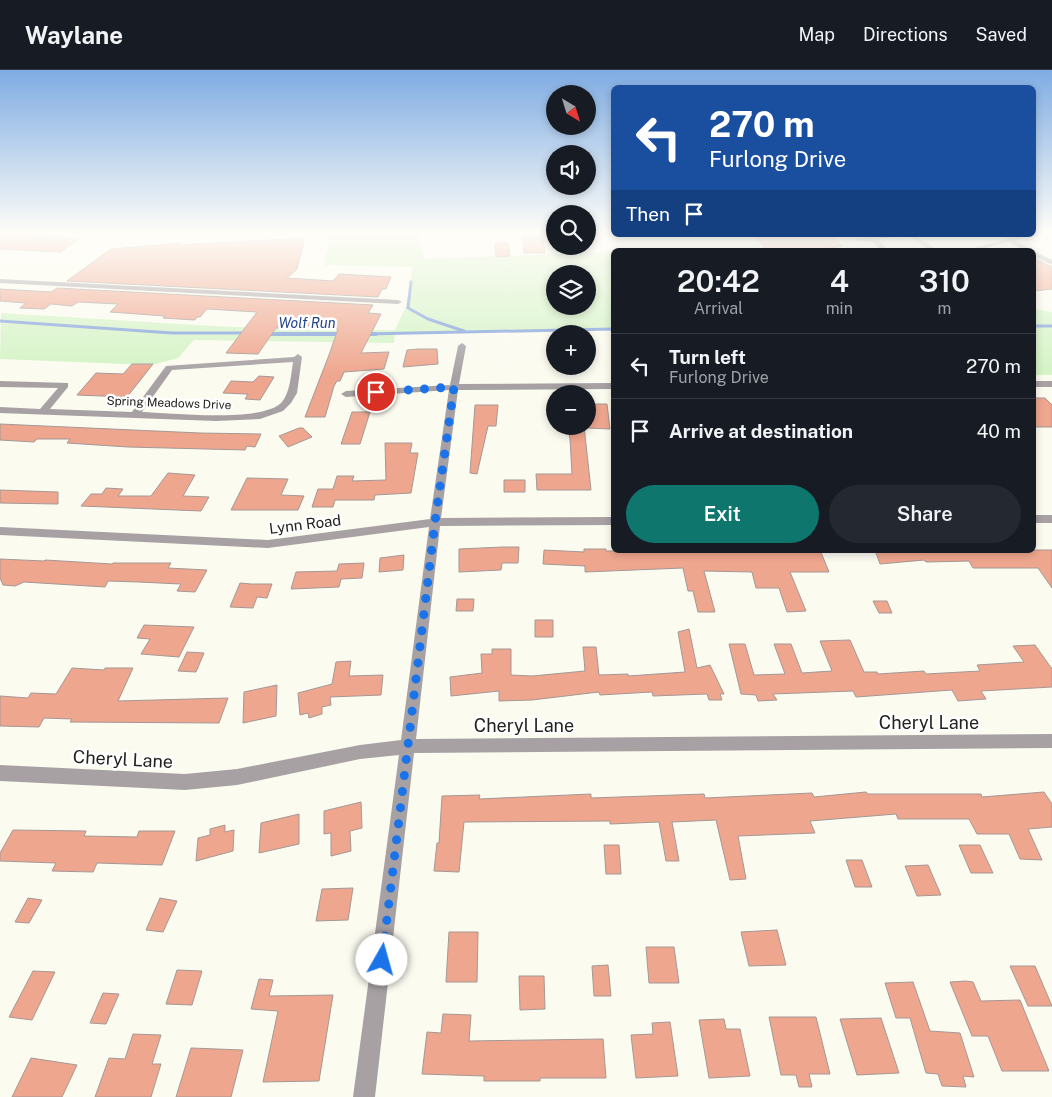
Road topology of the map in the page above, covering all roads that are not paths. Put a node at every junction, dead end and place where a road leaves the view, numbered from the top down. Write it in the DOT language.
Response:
graph roads {
  1 [pos="0,281"];
  2 [pos="398,302"];
  3 [pos="462,346"];
  4 [pos="0,384"];
  5 [pos="1036,384"];
  6 [pos="1052,384"];
  7 [pos="611,386"];
  8 [pos="454,387"];
  9 [pos="346,394"];
  10 [pos="0,410"];
  11 [pos="42,412"];
  12 [pos="135,415"];
  13 [pos="1036,519"];
  14 [pos="1052,519"];
  15 [pos="611,521"];
  16 [pos="435,522"];
  17 [pos="0,531"];
  18 [pos="1052,741"];
  19 [pos="409,746"];
  20 [pos="0,773"];
  21 [pos="364,1097"];
  1 -- 2 [label="street"];
  3 -- 8 [label="street"];
  4 -- 11 [label="street"];
  5 -- 6 [label="street"];
  7 -- 8 [label="street"];
  8 -- 9 [label="street"];
  8 -- 16 [label="street"];
  10 -- 11 [label="street, Spring Meadows Drive"];
  11 -- 12 [label="street, Spring Meadows Drive"];
  12 -- 12 [label="street, Spring Meadows Drive"];
  13 -- 14 [label="street"];
  15 -- 16 [label="street, Lynn Road"];
  16 -- 17 [label="street, Lynn Road"];
  16 -- 19 [label="street"];
  18 -- 19 [label="street, Cheryl Lane"];
  19 -- 20 [label="street, Cheryl Lane"];
  19 -- 21 [label="street"];
}
